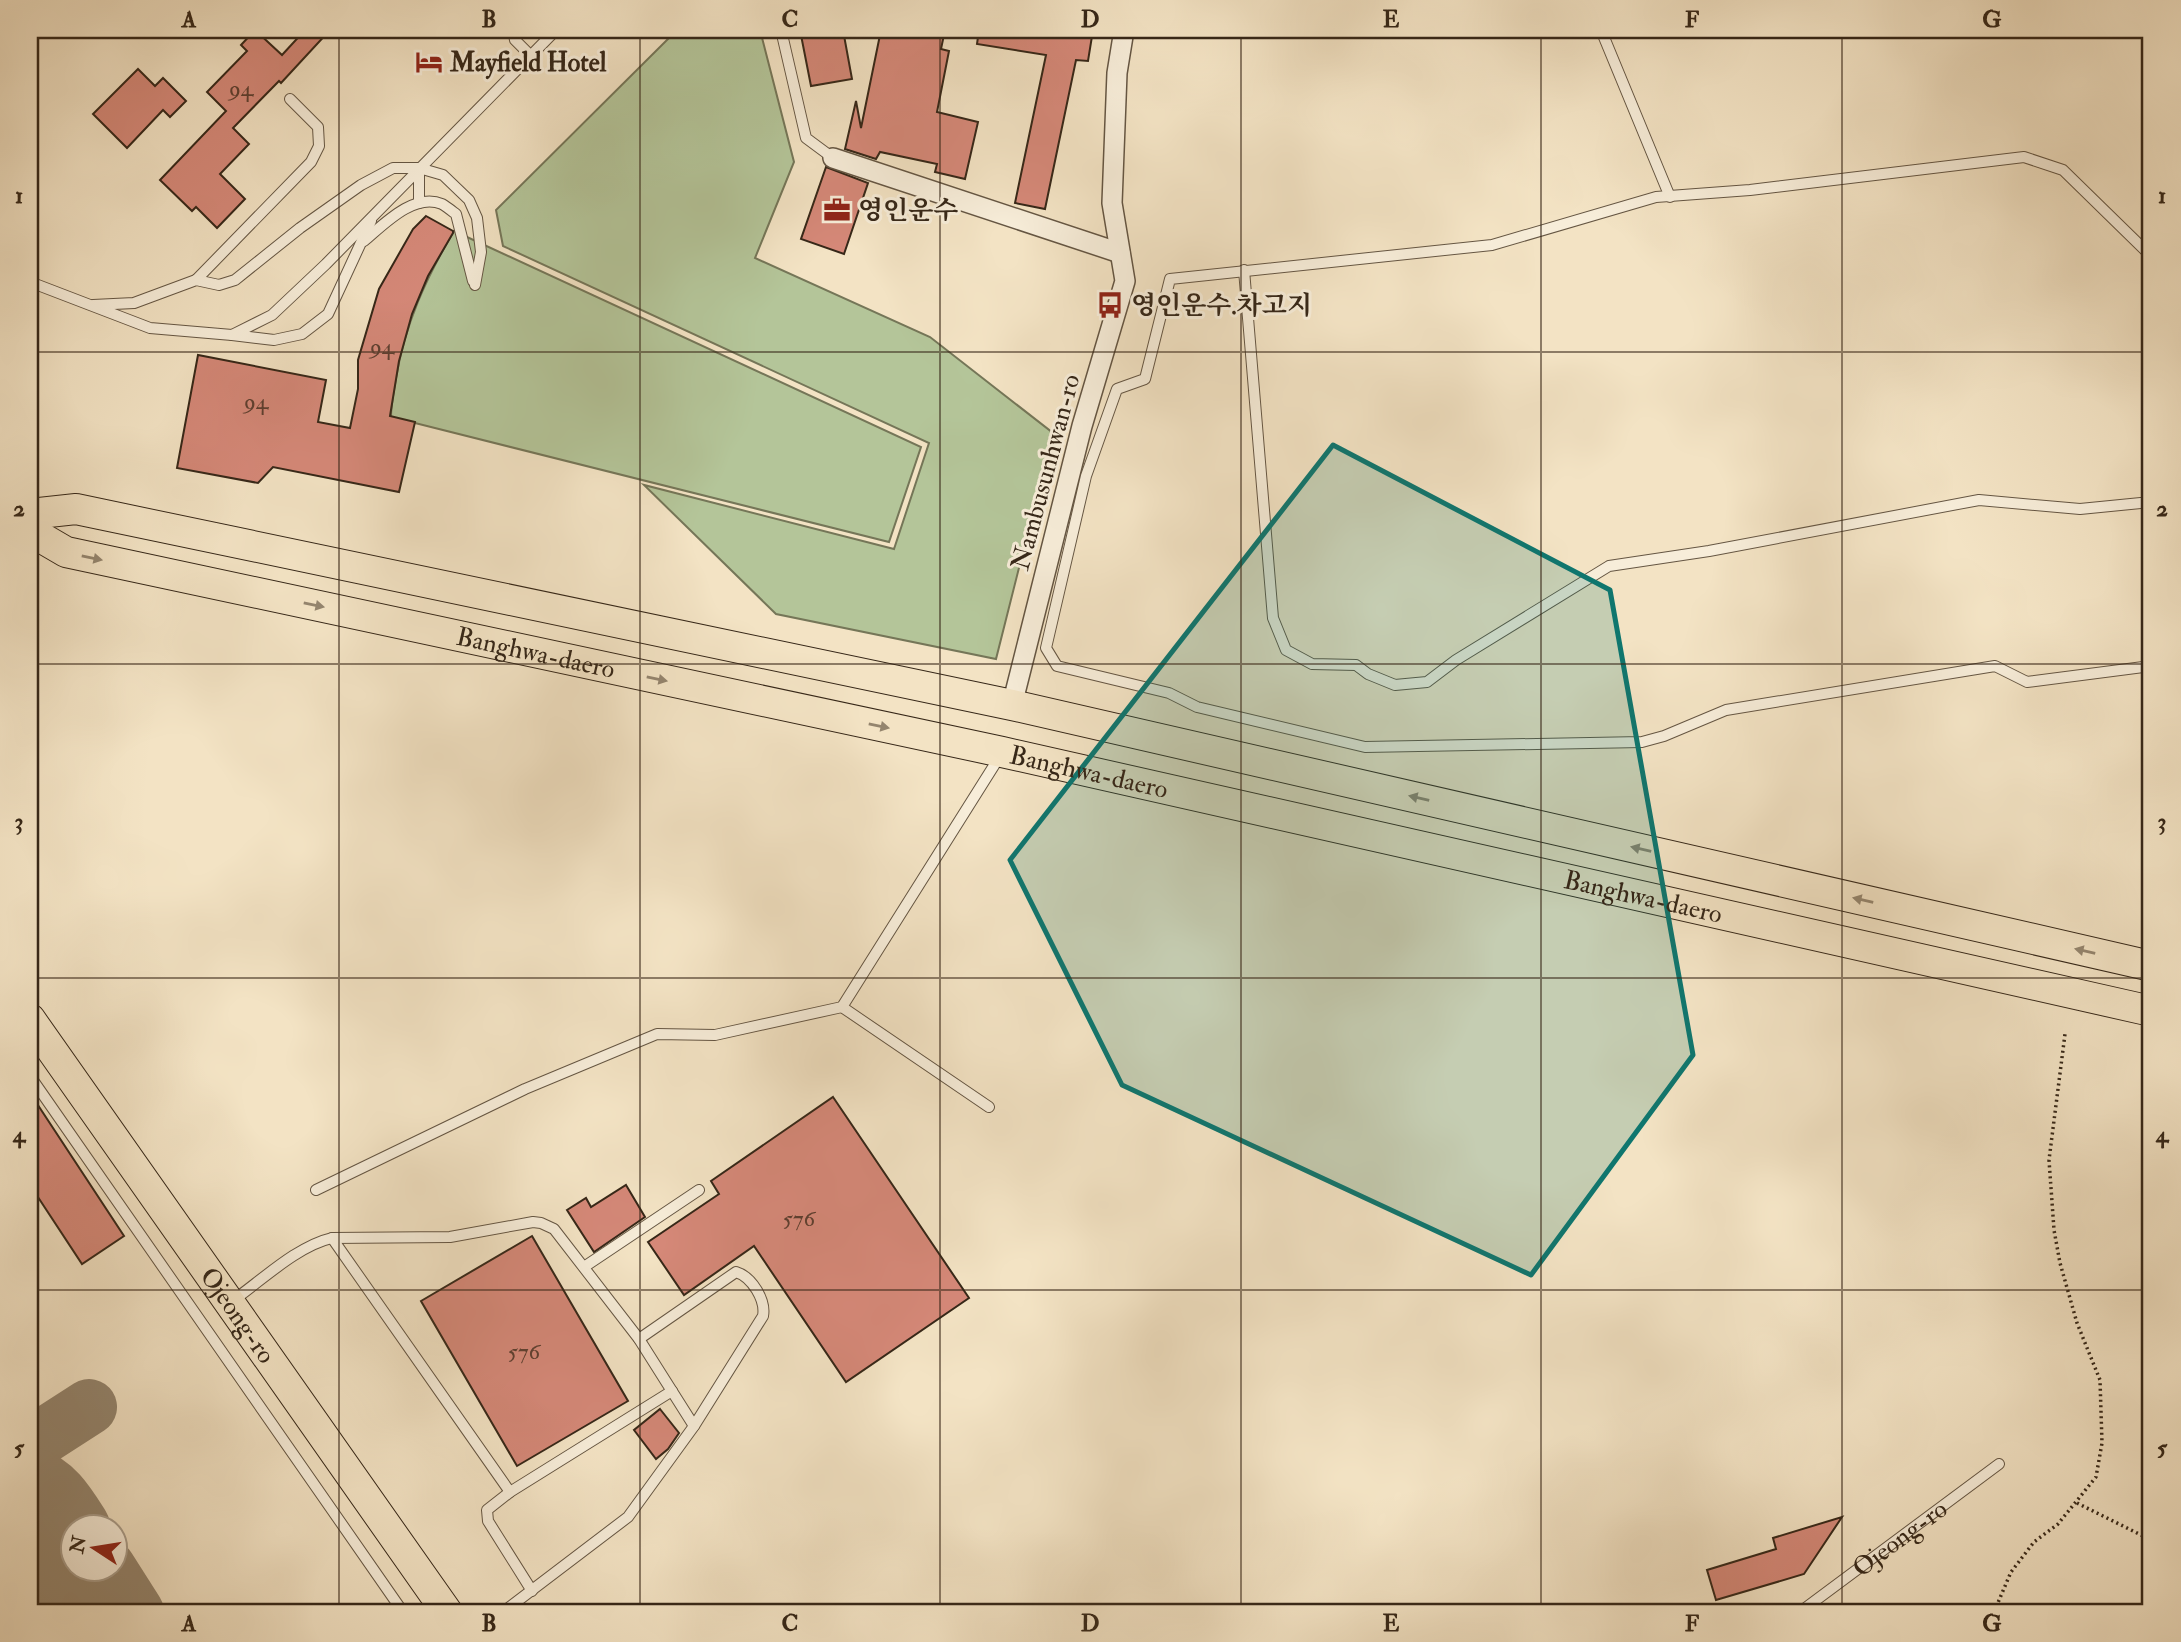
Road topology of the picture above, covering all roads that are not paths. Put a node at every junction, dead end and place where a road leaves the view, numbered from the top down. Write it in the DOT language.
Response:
graph roads {
  1 [pos="513,30"];
  2 [pos="556,30"];
  3 [pos="781,30"];
  4 [pos="1124,30"];
  5 [pos="1601,30"];
  6 [pos="531,55"];
  7 [pos="290,99"];
  8 [pos="833,158"];
  9 [pos="419,168"];
  10 [pos="1670,197"];
  11 [pos="419,203"];
  12 [pos="374,214"];
  13 [pos="361,244"];
  14 [pos="1121,253"];
  15 [pos="2151,256"];
  16 [pos="1244,270"];
  17 [pos="196,279"];
  18 [pos="30,282"];
  19 [pos="85,305"];
  20 [pos="232,335"];
  21 [pos="2151,502"];
  22 [pos="30,514"];
  23 [pos="30,531"];
  24 [pos="2151,666"];
  25 [pos="1012,705"];
  26 [pos="1002,752"];
  27 [pos="2151,966"];
  28 [pos="842,1007"];
  29 [pos="2151,1011"];
  30 [pos="30,1019"];
  31 [pos="30,1076"];
  32 [pos="989,1107"];
  33 [pos="316,1191"];
  34 [pos="699,1191"];
  35 [pos="332,1238"];
  36 [pos="584,1267"];
  37 [pos="231,1303"];
  38 [pos="639,1339"];
  39 [pos="672,1391"];
  40 [pos="694,1426"];
  41 [pos="1999,1464"];
  42 [pos="510,1492"];
  43 [pos="532,1591"];
  44 [pos="403,1612"];
  45 [pos="447,1612"];
  46 [pos="503,1612"];
  47 [pos="1800,1612"];
  1 -- 6 [label="lane"];
  2 -- 6 [label="lane"];
  3 -- 8 [label="lane"];
  4 -- 14 [label="street, Nambusunhwan-ro"];
  5 -- 10 [label="lane"];
  6 -- 9 [label="lane"];
  7 -- 17 [label="lane"];
  8 -- 14 [label="street"];
  9 -- 11 [label="lane"];
  9 -- 11 [label="lane"];
  9 -- 12 [label="lane"];
  9 -- 17 [label="lane"];
  10 -- 15 [label="lane"];
  10 -- 16 [label="lane"];
  11 -- 13 [label="lane"];
  12 -- 13 [label="lane"];
  12 -- 20 [label="lane"];
  13 -- 20 [label="lane"];
  14 -- 25 [label="street, Nambusunhwan-ro"];
  16 -- 21 [label="lane"];
  16 -- 24 [label="lane"];
  17 -- 19 [label="lane"];
  18 -- 19 [label="lane"];
  19 -- 20 [label="lane"];
  22 -- 25 [label="main road, Banghwa-daero"];
  23 -- 26 [label="main road, Banghwa-daero, one-way"];
  27 -- 25 [label="main road, Banghwa-daero, one-way"];
  26 -- 28 [label="lane"];
  26 -- 29 [label="main road, Banghwa-daero"];
  28 -- 32 [label="lane"];
  28 -- 33 [label="lane"];
  30 -- 37 [label="main road, Ojeong-ro"];
  31 -- 44 [label="lane"];
  34 -- 36 [label="lane"];
  35 -- 36 [label="lane"];
  35 -- 37 [label="lane"];
  35 -- 42 [label="lane"];
  36 -- 38 [label="lane"];
  37 -- 45 [label="main road, Ojeong-ro"];
  38 -- 39 [label="lane"];
  38 -- 40 [label="lane"];
  39 -- 40 [label="lane"];
  39 -- 42 [label="lane"];
  40 -- 43 [label="lane"];
  41 -- 47 [label="lane, Ojeong-ro"];
  42 -- 43 [label="lane"];
  43 -- 46 [label="lane"];
}
